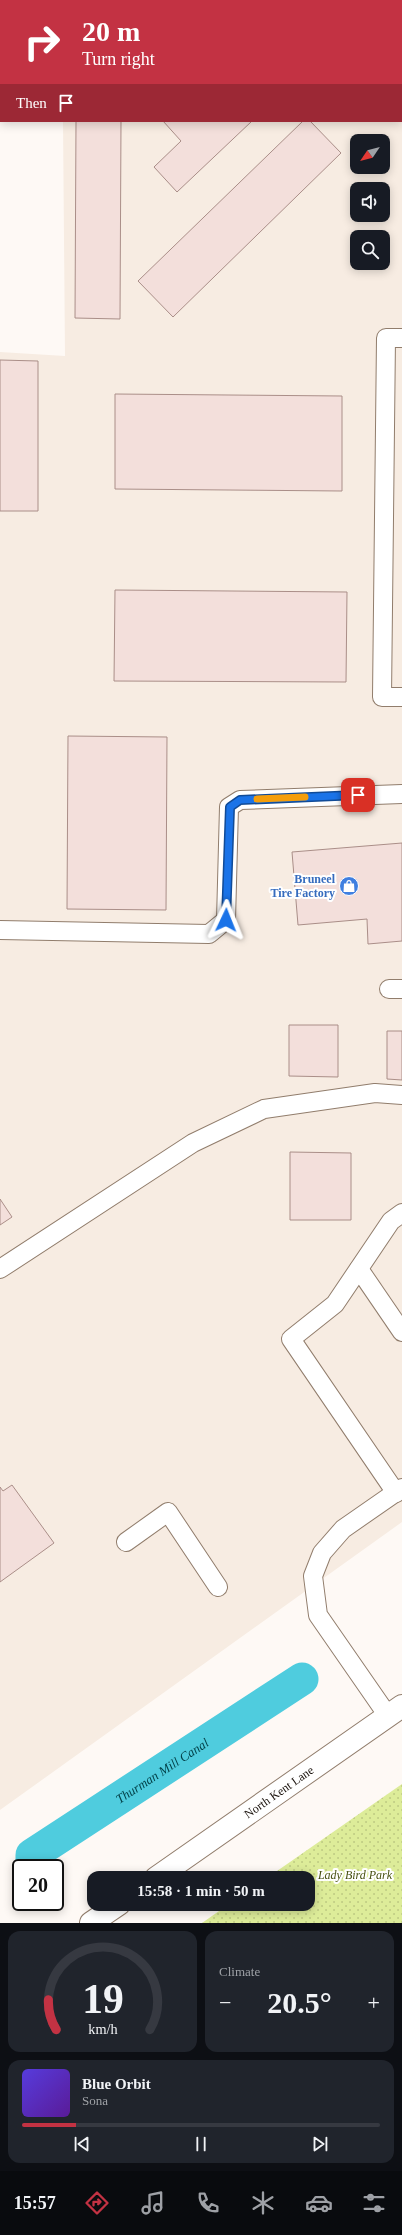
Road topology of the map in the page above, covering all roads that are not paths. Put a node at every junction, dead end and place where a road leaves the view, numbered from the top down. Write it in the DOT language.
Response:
graph roads {
  1 [pos="402,338"];
  2 [pos="402,697"];
  3 [pos="402,794"];
  4 [pos="0,930"];
  5 [pos="402,1095"];
  6 [pos="402,1213"];
  7 [pos="0,1269"];
  8 [pos="359,1269"];
  9 [pos="402,1332"];
  10 [pos="399,1491"];
  11 [pos="126,1542"];
  12 [pos="218,1586"];
  13 [pos="395,1711"];
  14 [pos="166,1871"];
  15 [pos="108,1911"];
  16 [pos="91,1923"];
  1 -- 2 [label="lane"];
  3 -- 4 [label="lane"];
  5 -- 7 [label="lane"];
  6 -- 8 [label="lane"];
  8 -- 9 [label="lane"];
  8 -- 10 [label="lane"];
  10 -- 13 [label="lane"];
  11 -- 12 [label="lane"];
  13 -- 14 [label="street, North Kent Lane"];
  15 -- 16 [label="street"];
}
